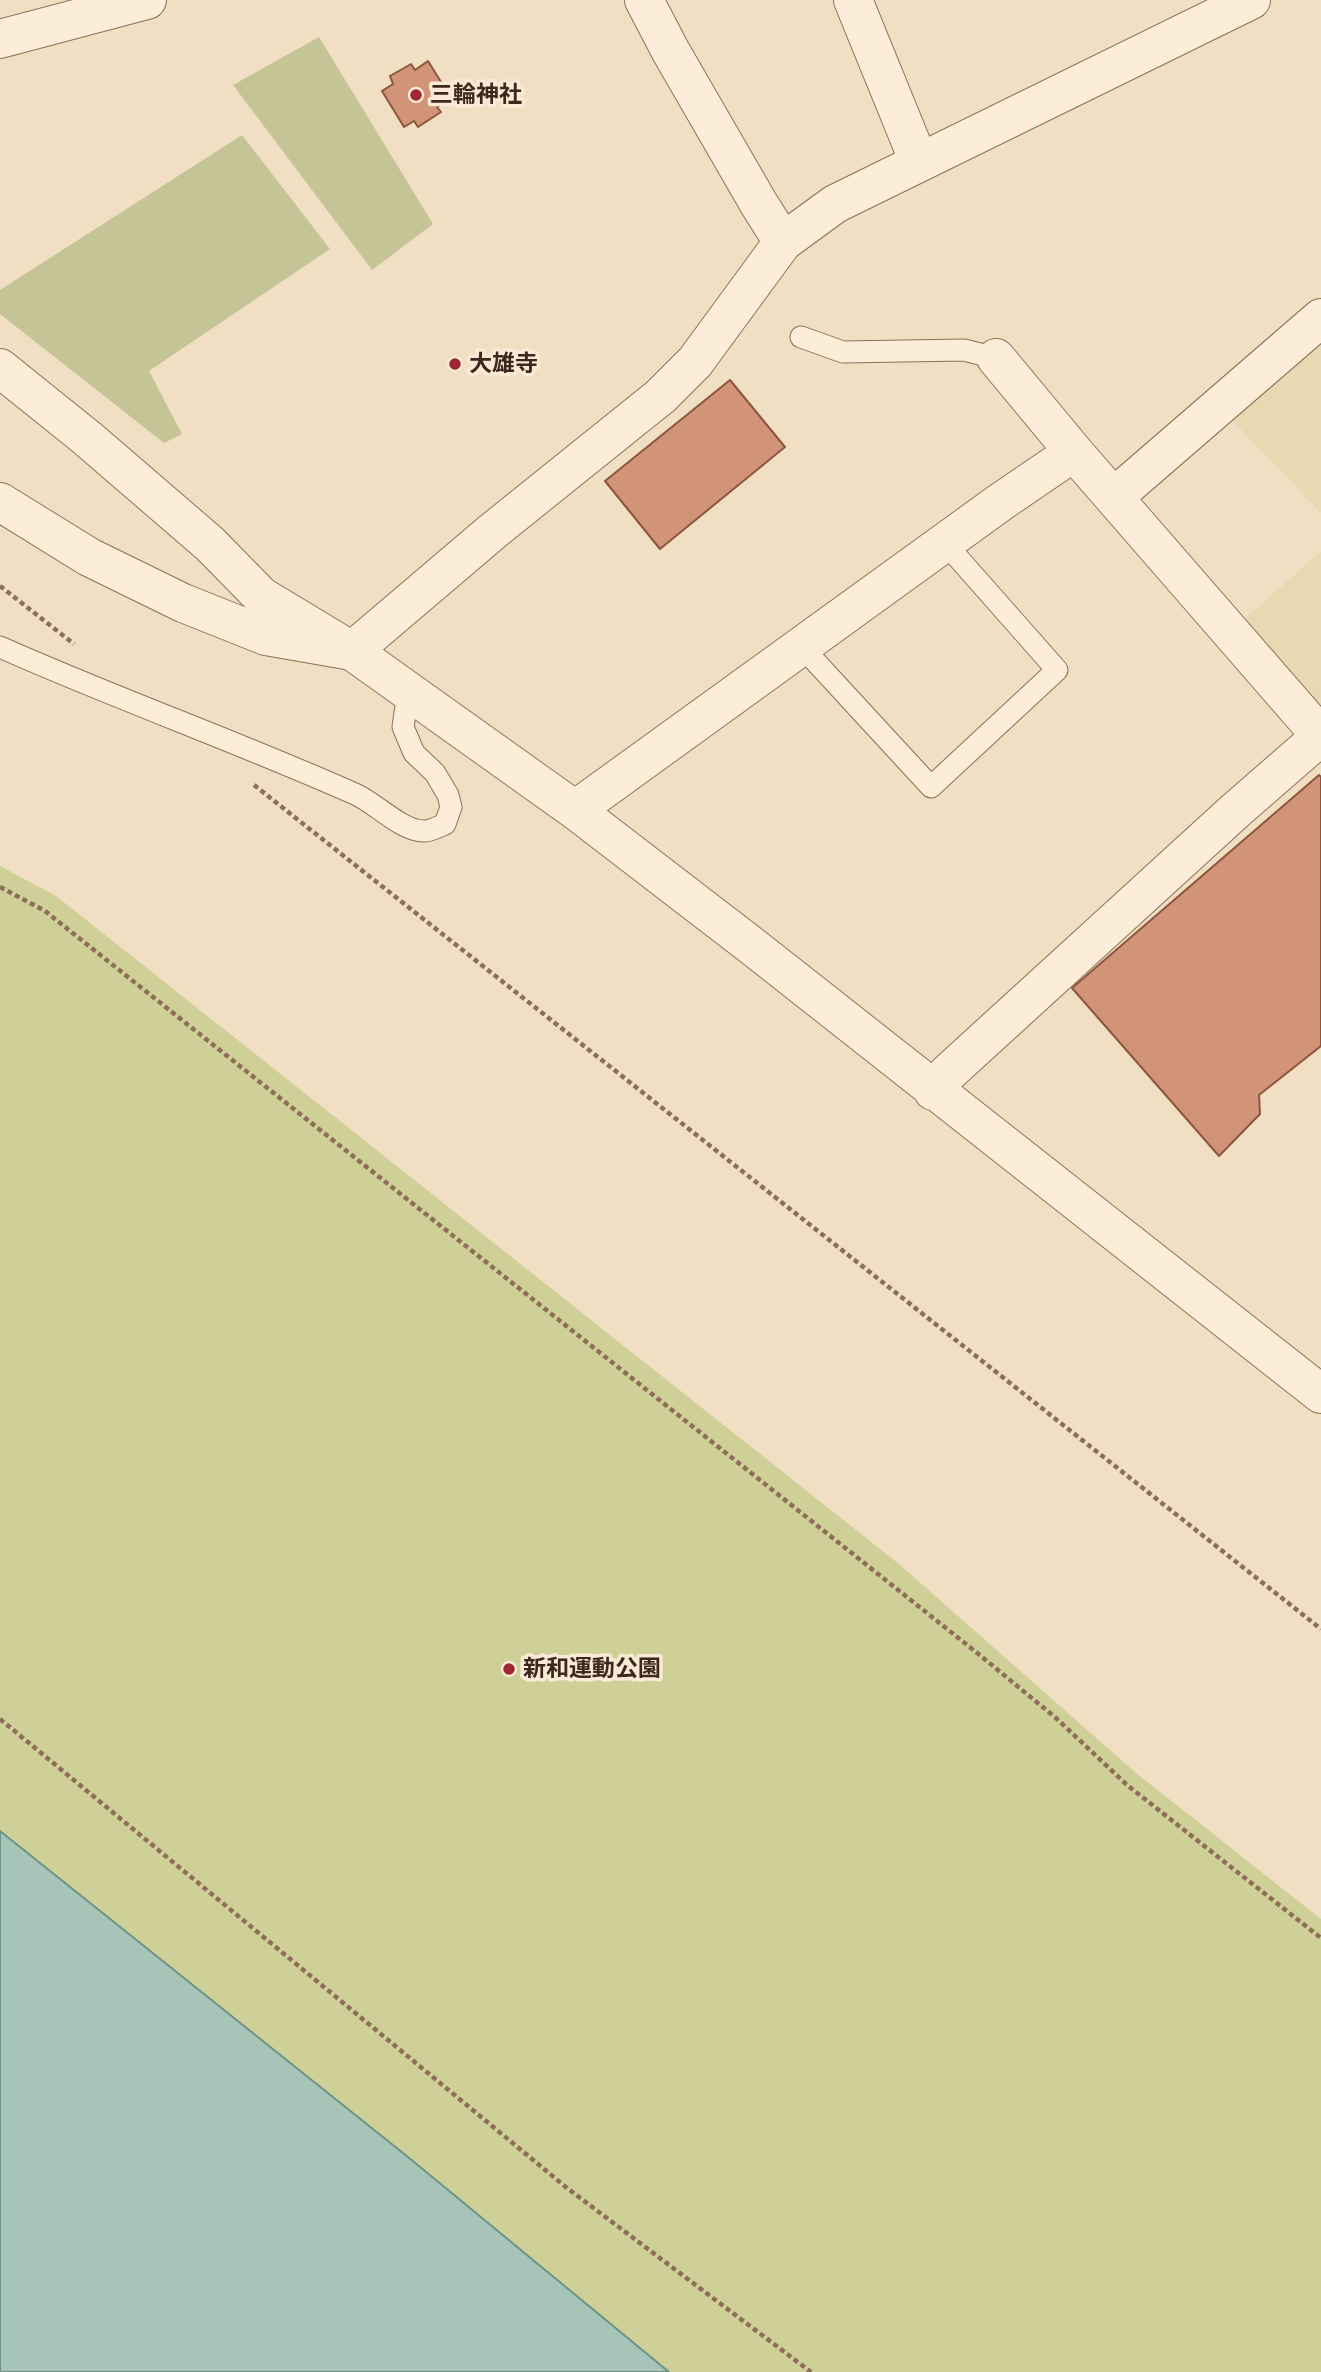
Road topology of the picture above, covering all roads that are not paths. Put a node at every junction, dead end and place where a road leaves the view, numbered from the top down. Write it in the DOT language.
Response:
graph roads {
  1 [pos="147,0"];
  2 [pos="644,0"];
  3 [pos="853,0"];
  4 [pos="1251,0"];
  5 [pos="0,39"];
  6 [pos="919,162"];
  7 [pos="783,242"];
  8 [pos="1321,318"];
  9 [pos="801,337"];
  10 [pos="996,358"];
  11 [pos="0,368"];
  12 [pos="1074,452"];
  13 [pos="1114,497"];
  14 [pos="0,502"];
  15 [pos="945,543"];
  16 [pos="0,647"];
  17 [pos="802,647"];
  18 [pos="352,651"];
  19 [pos="408,692"];
  20 [pos="1321,736"];
  21 [pos="575,810"];
  22 [pos="933,1091"];
  23 [pos="1321,1394"];
  1 -- 5 [label="street"];
  2 -- 7 [label="street"];
  3 -- 6 [label="street"];
  4 -- 6 [label="street"];
  6 -- 7 [label="street"];
  7 -- 18 [label="street"];
  8 -- 13 [label="street"];
  9 -- 10 [label="lane"];
  10 -- 12 [label="street"];
  11 -- 18 [label="street"];
  12 -- 13 [label="street"];
  12 -- 15 [label="street"];
  13 -- 20 [label="street"];
  14 -- 18 [label="street"];
  15 -- 17 [label="street"];
  15 -- 17 [label="lane"];
  16 -- 19 [label="lane"];
  17 -- 21 [label="street"];
  18 -- 19 [label="street"];
  19 -- 21 [label="street"];
  20 -- 22 [label="street"];
  21 -- 22 [label="street"];
  22 -- 23 [label="street"];
}
